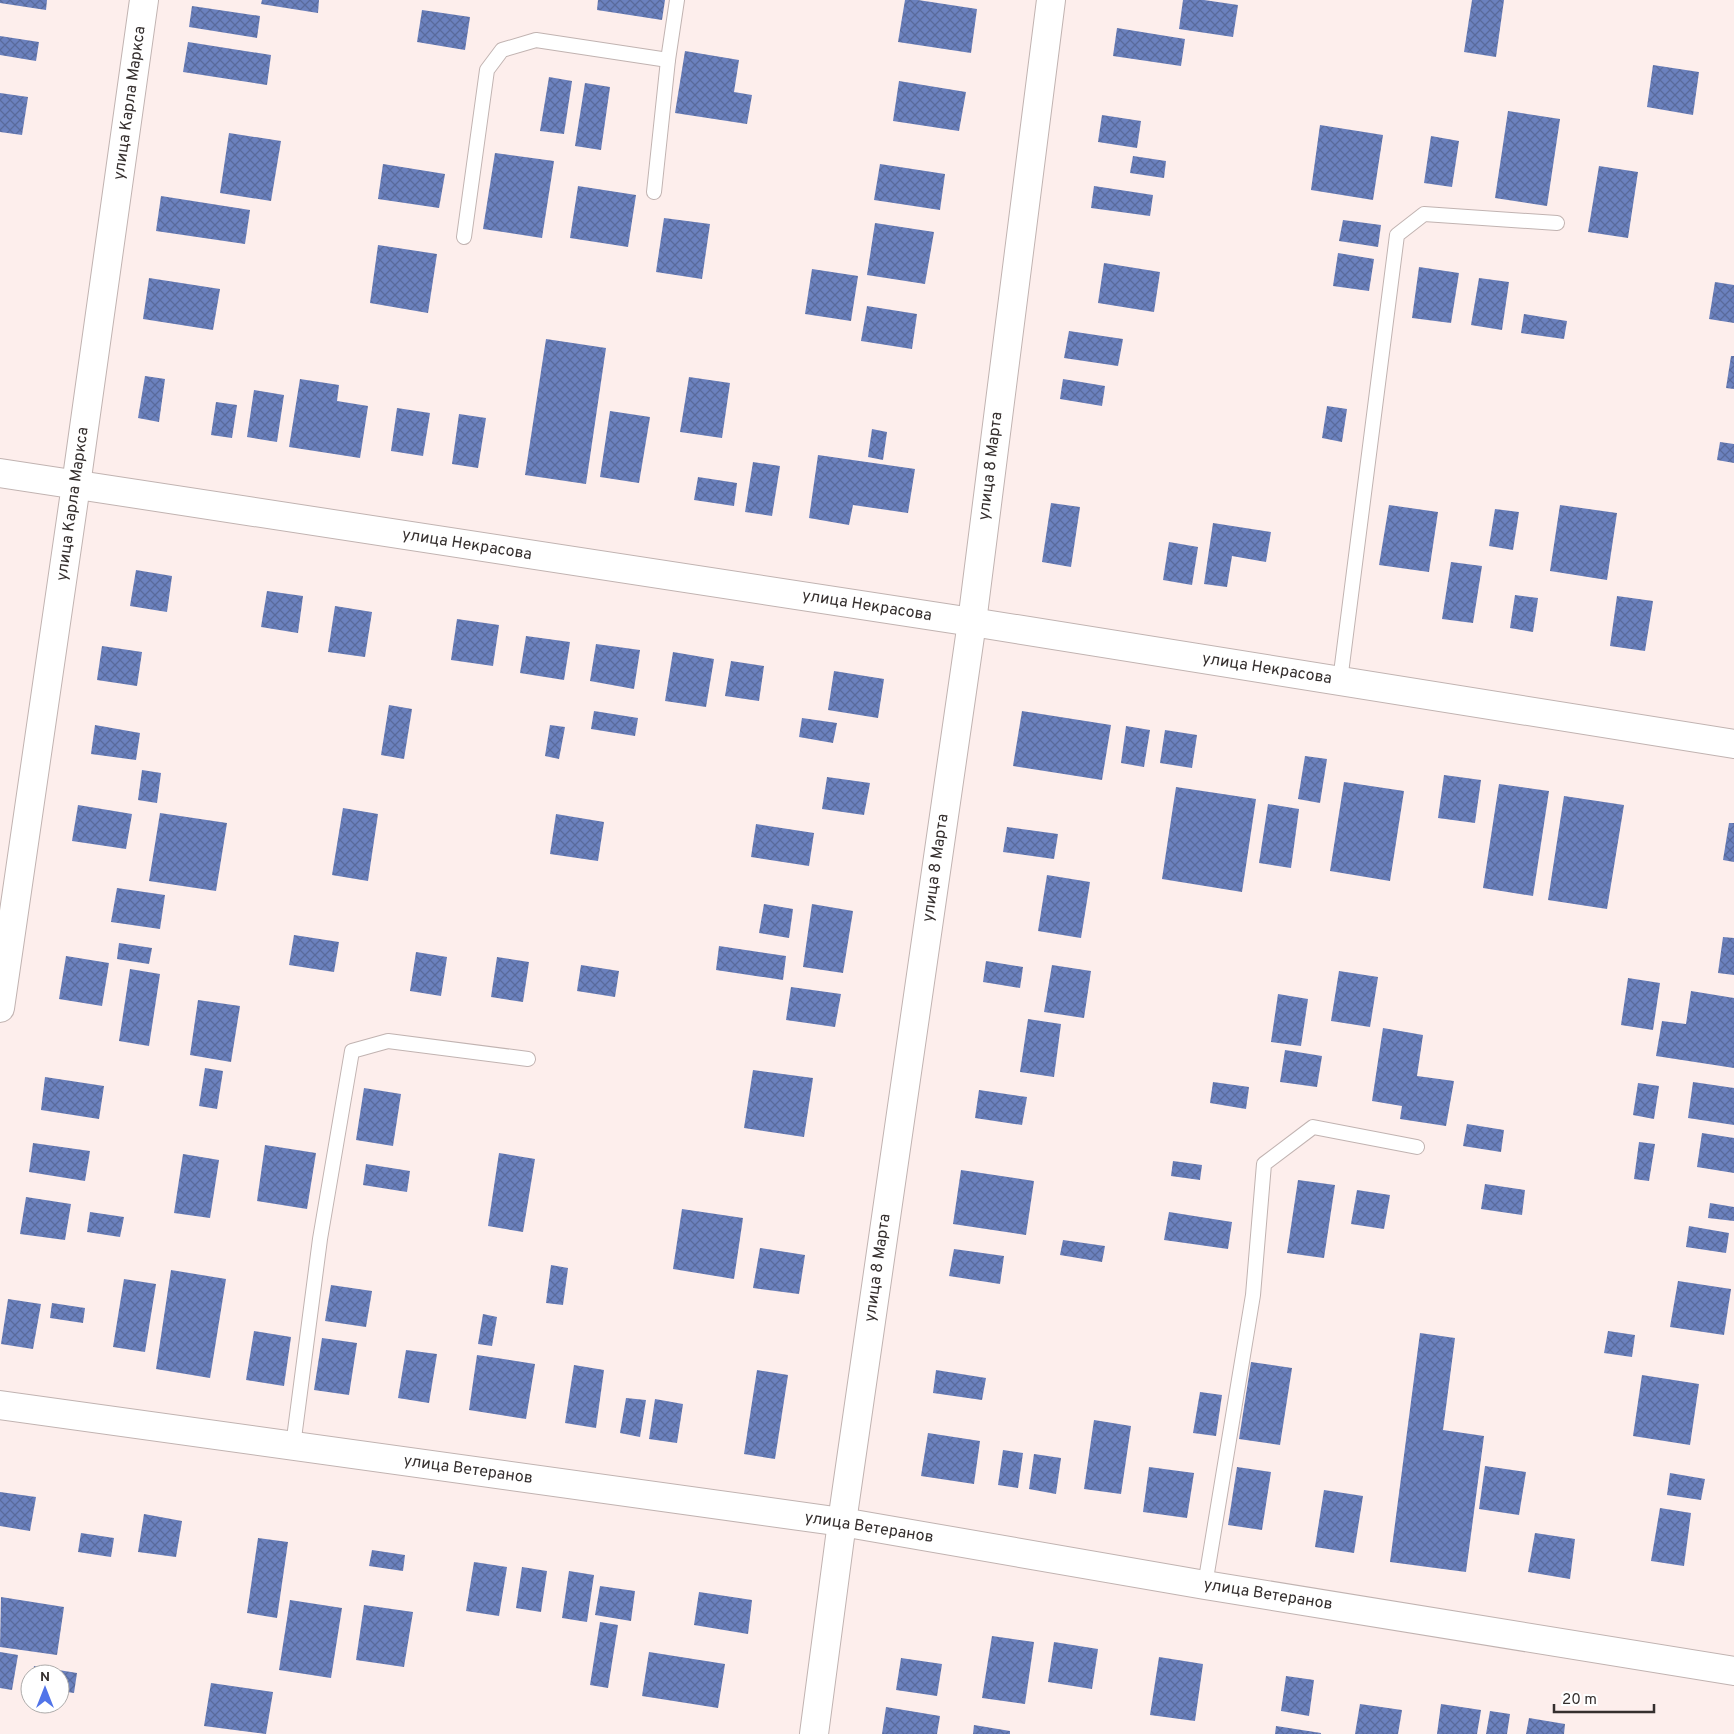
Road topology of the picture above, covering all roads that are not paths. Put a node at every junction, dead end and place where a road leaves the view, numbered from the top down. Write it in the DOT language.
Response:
graph roads {
  1 [pos="144,0"];
  2 [pos="677,0"];
  3 [pos="1051,0"];
  4 [pos="668,60"];
  5 [pos="654,192"];
  6 [pos="1557,223"];
  7 [pos="464,236"];
  8 [pos="0,473"];
  9 [pos="76,485"];
  10 [pos="972,622"];
  11 [pos="1340,681"];
  12 [pos="1734,744"];
  13 [pos="0,1008"];
  14 [pos="528,1059"];
  15 [pos="1417,1148"];
  16 [pos="0,1404"];
  17 [pos="293,1446"];
  18 [pos="842,1522"];
  19 [pos="1205,1585"];
  20 [pos="1734,1671"];
  21 [pos="814,1734"];
  1 -- 9 [label="street, улица Карла Маркса"];
  2 -- 4 [label="lane"];
  3 -- 10 [label="street, улица 8 Марта"];
  4 -- 5 [label="lane"];
  4 -- 7 [label="lane"];
  6 -- 11 [label="lane"];
  8 -- 9 [label="street, улица Некрасова"];
  9 -- 10 [label="street, улица Некрасова"];
  9 -- 13 [label="street, улица Карла Маркса"];
  10 -- 11 [label="street, улица Некрасова"];
  10 -- 18 [label="street, улица 8 Марта"];
  11 -- 12 [label="street, улица Некрасова"];
  14 -- 17 [label="lane"];
  15 -- 19 [label="lane"];
  16 -- 17 [label="street, улица Ветеранов"];
  17 -- 18 [label="street, улица Ветеранов"];
  18 -- 19 [label="street, улица Ветеранов"];
  18 -- 21 [label="street, улица 8 Марта"];
  19 -- 20 [label="street, улица Ветеранов"];
}
